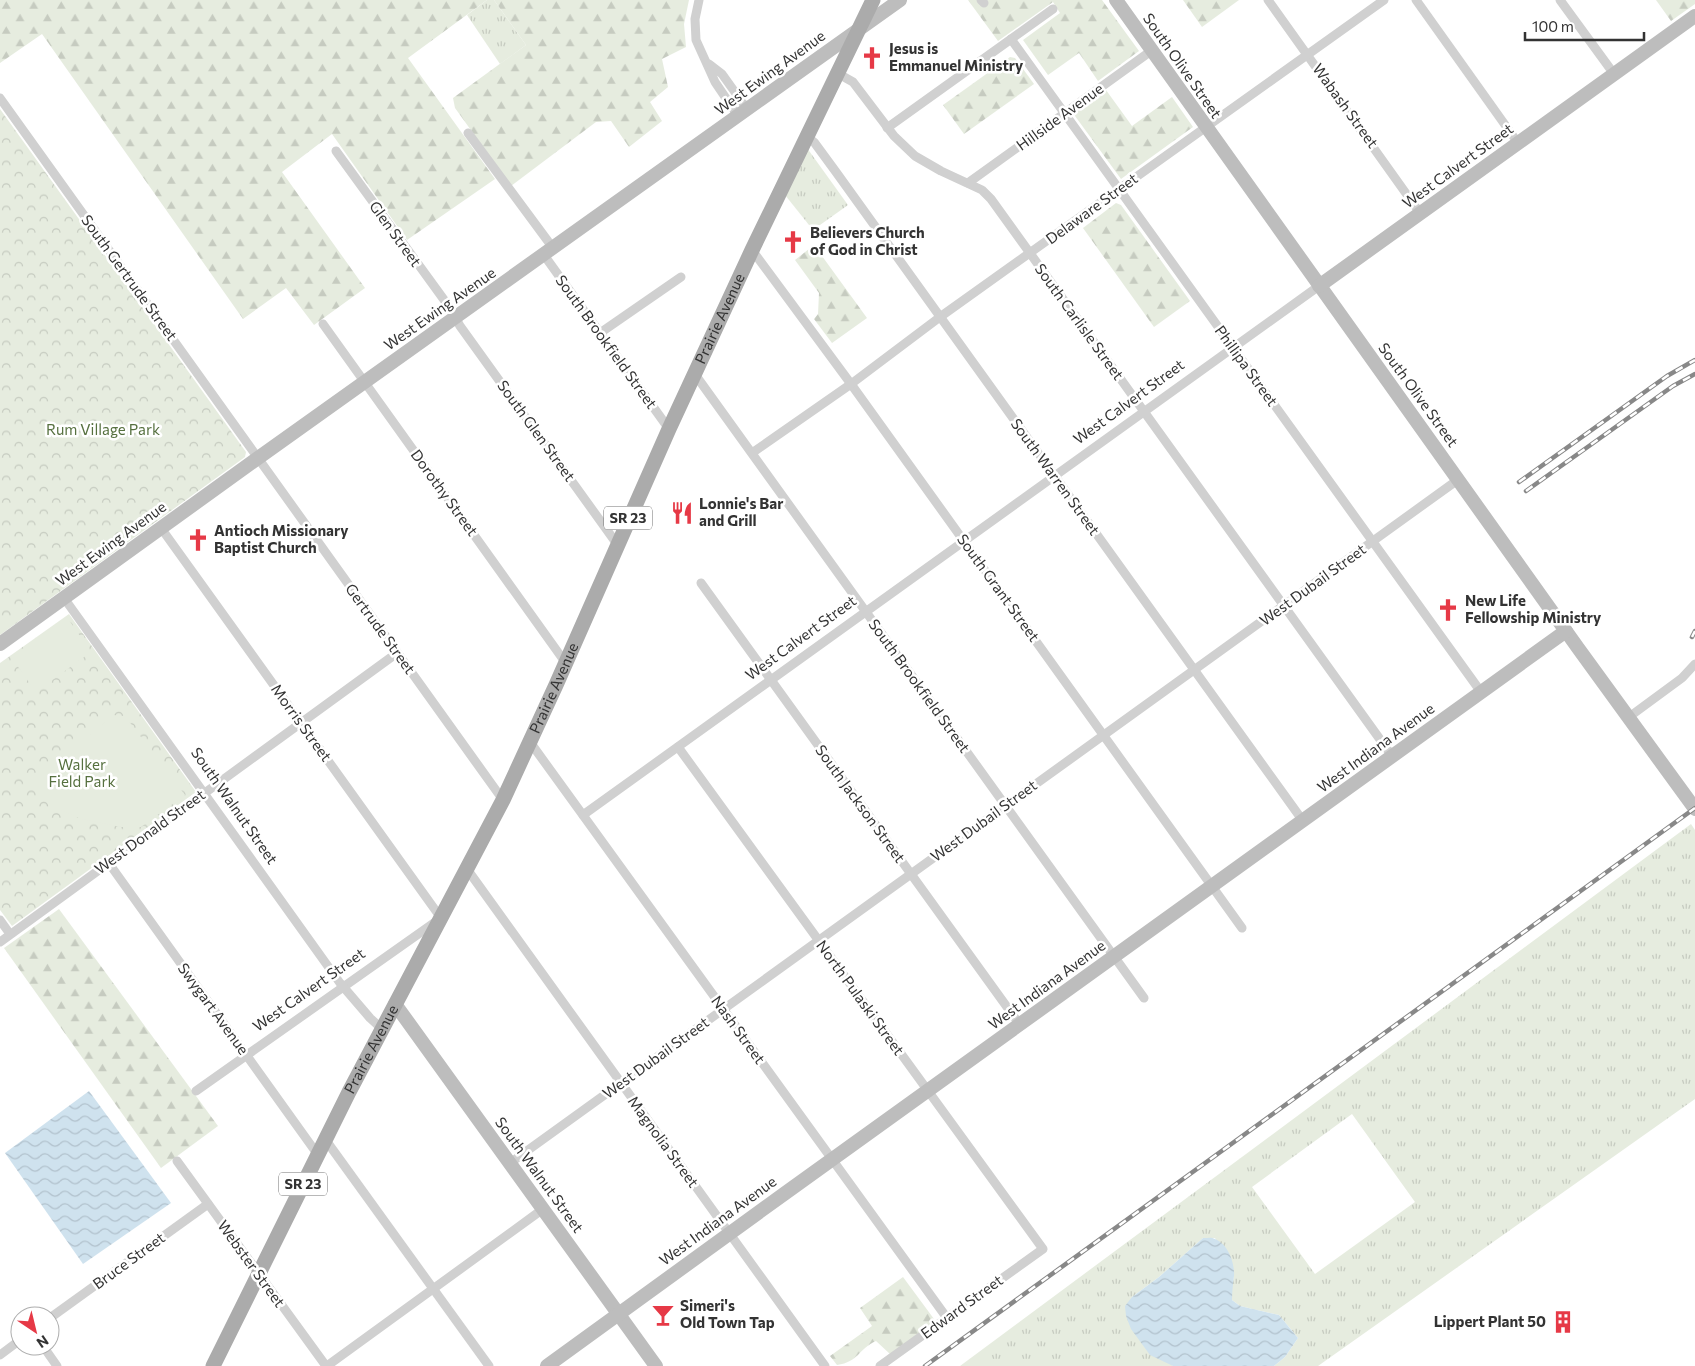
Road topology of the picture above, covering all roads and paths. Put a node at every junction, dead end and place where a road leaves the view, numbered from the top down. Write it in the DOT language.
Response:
graph roads {
  1 [pos="699,0"];
  2 [pos="873,0"];
  3 [pos="900,0"];
  4 [pos="1116,0"];
  5 [pos="1268,0"];
  6 [pos="1384,0"];
  7 [pos="1416,0"];
  8 [pos="1560,0"];
  9 [pos="1053,9"];
  10 [pos="1695,16"];
  11 [pos="859,30"];
  12 [pos="1011,39"];
  13 [pos="1151,51"];
  14 [pos="1308,54"];
  15 [pos="837,73"];
  16 [pos="1614,74"];
  17 [pos="0,98"];
  18 [pos="742,112"];
  19 [pos="1064,113"];
  20 [pos="1206,127"];
  21 [pos="887,128"];
  22 [pos="468,133"];
  23 [pos="806,136"];
  24 [pos="1518,143"];
  25 [pos="336,151"];
  26 [pos="968,183"];
  27 [pos="1119,189"];
  28 [pos="1420,213"];
  29 [pos="752,250"];
  30 [pos="548,251"];
  31 [pos="1030,254"];
  32 [pos="681,277"];
  33 [pos="1319,286"];
  34 [pos="940,317"];
  35 [pos="455,318"];
  36 [pos="323,324"];
  37 [pos="600,333"];
  38 [pos="1233,348"];
  39 [pos="694,374"];
  40 [pos="365,382"];
  41 [pos="851,384"];
  42 [pos="1144,412"];
  43 [pos="669,428"];
  44 [pos="752,453"];
  45 [pos="258,458"];
  46 [pos="1054,476"];
  47 [pos="1458,479"];
  48 [pos="161,528"];
  49 [pos="964,542"];
  50 [pos="1372,542"];
  51 [pos="617,544"];
  52 [pos="700,584"];
  53 [pos="64,598"];
  54 [pos="1284,606"];
  55 [pos="866,611"];
  56 [pos="1566,631"];
  57 [pos="0,644"];
  58 [pos="398,654"];
  59 [pos="565,662"];
  60 [pos="1695,664"];
  61 [pos="1194,670"];
  62 [pos="770,680"];
  63 [pos="1481,692"];
  64 [pos="1629,717"];
  65 [pos="301,723"];
  66 [pos="1104,736"];
  67 [pos="530,742"];
  68 [pos="678,747"];
  69 [pos="1392,756"];
  70 [pos="204,793"];
  71 [pos="503,800"];
  72 [pos="1006,806"];
  73 [pos="1695,809"];
  74 [pos="583,815"];
  75 [pos="1303,820"];
  76 [pos="108,862"];
  77 [pos="466,869"];
  78 [pos="911,874"];
  79 [pos="1212,885"];
  80 [pos="440,918"];
  81 [pos="0,920"];
  82 [pos="1242,928"];
  83 [pos="10,934"];
  84 [pos="818,941"];
  85 [pos="0,942"];
  86 [pos="1115,957"];
  87 [pos="343,986"];
  88 [pos="1144,998"];
  89 [pos="395,1004"];
  90 [pos="724,1010"];
  91 [pos="1020,1025"];
  92 [pos="382,1029"];
  93 [pos="245,1054"];
  94 [pos="621,1084"];
  95 [pos="196,1090"];
  96 [pos="927,1091"];
  97 [pos="325,1139"];
  98 [pos="318,1155"];
  99 [pos="832,1160"];
  100 [pos="177,1162"];
  101 [pos="510,1163"];
  102 [pos="208,1204"];
  103 [pos="543,1209"];
  104 [pos="729,1234"];
  105 [pos="1043,1249"];
  106 [pos="258,1274"];
  107 [pos="433,1289"];
  108 [pos="60,1311"];
  109 [pos="619,1314"];
  110 [pos="947,1318"];
  111 [pos="213,1366"];
  112 [pos="326,1366"];
  113 [pos="489,1366"];
  114 [pos="547,1366"];
  115 [pos="656,1366"];
  116 [pos="825,1366"];
  117 [pos="880,1366"];
  1 -- 18 [label="street"];
  2 -- 11 [label="main road, Prairie Avenue / SR 23"];
  3 -- 11 [label="street, West Ewing Avenue"];
  4 -- 13 [label="street, South Olive Street"];
  5 -- 14 [label="street, Wabash Street"];
  6 -- 14 [label="street, Delaware Street"];
  7 -- 24 [label="street"];
  8 -- 16 [label="street"];
  9 -- 12 [label="street"];
  10 -- 16 [label="street, West Calvert Street"];
  11 -- 15 [label="main road, Prairie Avenue / SR 23"];
  11 -- 18 [label="street, West Ewing Avenue"];
  12 -- 19 [label="street, Phillipa Street"];
  12 -- 21 [label="street"];
  13 -- 19 [label="street, Hillside Avenue"];
  13 -- 20 [label="street, South Olive Street"];
  14 -- 20 [label="street, Delaware Street"];
  14 -- 28 [label="street, Wabash Street"];
  15 -- 21 [label="street, South Carlisle Street"];
  15 -- 23 [label="main road, Prairie Avenue / SR 23"];
  16 -- 24 [label="street, West Calvert Street"];
  17 -- 45 [label="street, South Gertrude Street"];
  18 -- 30 [label="street, West Ewing Avenue"];
  19 -- 26 [label="street, Hillside Avenue"];
  19 -- 27 [label="street, Phillipa Street"];
  20 -- 27 [label="street, Delaware Street"];
  20 -- 33 [label="street, South Olive Street"];
  21 -- 26 [label="street, South Carlisle Street"];
  22 -- 30 [label="street, South Brookfield Street"];
  23 -- 29 [label="main road, Prairie Avenue / SR 23"];
  23 -- 34 [label="street, South Warren Street"];
  24 -- 28 [label="street, West Calvert Street"];
  25 -- 35 [label="street, Glen Street"];
  26 -- 31 [label="street, South Carlisle Street"];
  27 -- 31 [label="street, Delaware Street"];
  27 -- 38 [label="street, Phillipa Street"];
  28 -- 33 [label="street, West Calvert Street"];
  29 -- 39 [label="main road, Prairie Avenue / SR 23"];
  29 -- 41 [label="street, South Grant Street"];
  30 -- 35 [label="street, West Ewing Avenue"];
  30 -- 37 [label="street, South Brookfield Street"];
  31 -- 34 [label="street, Delaware Street"];
  31 -- 42 [label="street, South Carlisle Street"];
  32 -- 37 [label="street"];
  33 -- 38 [label="street, West Calvert Street"];
  33 -- 47 [label="street, South Olive Street"];
  34 -- 41 [label="street, Delaware Street"];
  34 -- 46 [label="street, South Warren Street"];
  35 -- 40 [label="street, West Ewing Avenue"];
  35 -- 51 [label="street, South Glen Street"];
  36 -- 40 [label="street, Dorothy Street"];
  37 -- 43 [label="street, South Brookfield Street"];
  38 -- 42 [label="street, West Calvert Street"];
  38 -- 50 [label="street, Phillipa Street"];
  39 -- 43 [label="main road, Prairie Avenue / SR 23"];
  39 -- 44 [label="street, South Brookfield Street"];
  40 -- 45 [label="street, West Ewing Avenue"];
  40 -- 59 [label="street, Dorothy Street"];
  41 -- 44 [label="street, Delaware Street"];
  41 -- 49 [label="street, South Grant Street"];
  42 -- 46 [label="street, West Calvert Street"];
  42 -- 54 [label="street, South Carlisle Street"];
  43 -- 51 [label="main road, Prairie Avenue / SR 23"];
  44 -- 55 [label="street, South Brookfield Street"];
  45 -- 48 [label="street, West Ewing Avenue"];
  45 -- 58 [label="street, Gertrude Street"];
  46 -- 49 [label="street, West Calvert Street"];
  46 -- 61 [label="street, South Warren Street"];
  47 -- 50 [label="street, West Dubail Street"];
  47 -- 56 [label="street, South Olive Street"];
  48 -- 53 [label="street, West Ewing Avenue"];
  48 -- 65 [label="street, Morris Street"];
  49 -- 55 [label="street, West Calvert Street"];
  49 -- 66 [label="street, South Grant Street"];
  50 -- 54 [label="street, West Dubail Street"];
  50 -- 63 [label="street, Phillipa Street"];
  51 -- 59 [label="main road, Prairie Avenue / SR 23"];
  52 -- 62 [label="street, South Jackson Street"];
  53 -- 57 [label="street, West Ewing Avenue"];
  53 -- 70 [label="street, South Walnut Street"];
  54 -- 61 [label="street, West Dubail Street"];
  54 -- 69 [label="street, South Carlisle Street"];
  55 -- 62 [label="street, West Calvert Street"];
  55 -- 72 [label="street, South Brookfield Street"];
  56 -- 63 [label="street, West Indiana Avenue"];
  56 -- 64 [label="street, South Olive Street"];
  58 -- 65 [label="street, West Donald Street"];
  58 -- 71 [label="street, Gertrude Street"];
  59 -- 67 [label="main road, Prairie Avenue / SR 23"];
  60 -- 64 [label="street"];
  61 -- 66 [label="street, West Dubail Street"];
  61 -- 75 [label="street, South Warren Street"];
  62 -- 68 [label="street, West Calvert Street"];
  62 -- 78 [label="street, South Jackson Street"];
  63 -- 69 [label="street, West Indiana Avenue"];
  64 -- 73 [label="street, South Olive Street"];
  65 -- 70 [label="street, West Donald Street"];
  65 -- 80 [label="street, Morris Street"];
  66 -- 72 [label="street, West Dubail Street"];
  66 -- 79 [label="street, South Grant Street"];
  67 -- 71 [label="main road, Prairie Avenue / SR 23"];
  67 -- 74 [label="street, Nash Street"];
  68 -- 74 [label="street, West Calvert Street"];
  68 -- 84 [label="street, North Pulaski Street"];
  69 -- 75 [label="street, West Indiana Avenue"];
  70 -- 76 [label="street, West Donald Street"];
  70 -- 87 [label="street, South Walnut Street"];
  71 -- 77 [label="main road, Prairie Avenue / SR 23"];
  72 -- 78 [label="street, West Dubail Street"];
  72 -- 86 [label="street, South Brookfield Street"];
  74 -- 90 [label="street, Nash Street"];
  75 -- 79 [label="street, West Indiana Avenue"];
  76 -- 83 [label="street, West Donald Street"];
  76 -- 93 [label="street, Swygart Avenue"];
  77 -- 80 [label="main road, Prairie Avenue / SR 23"];
  77 -- 94 [label="street, Magnolia Street"];
  78 -- 84 [label="street, West Dubail Street"];
  78 -- 91 [label="street, South Jackson Street"];
  79 -- 82 [label="street, South Grant Street"];
  79 -- 86 [label="street, West Indiana Avenue"];
  80 -- 87 [label="street, West Calvert Street"];
  80 -- 89 [label="main road, Prairie Avenue / SR 23"];
  81 -- 83 [label="street"];
  83 -- 85 [label="street, West Donald Street"];
  84 -- 90 [label="street, West Dubail Street"];
  84 -- 96 [label="street, North Pulaski Street"];
  86 -- 88 [label="street, South Brookfield Street"];
  86 -- 91 [label="street, West Indiana Avenue"];
  87 -- 92 [label="street, South Walnut Street"];
  87 -- 93 [label="street, West Calvert Street"];
  89 -- 92 [label="main road, Prairie Avenue / SR 23"];
  89 -- 101 [label="street, South Walnut Street"];
  90 -- 94 [label="street, West Dubail Street"];
  90 -- 99 [label="street, Nash Street"];
  91 -- 96 [label="street, West Indiana Avenue"];
  92 -- 97 [label="main road, Prairie Avenue / SR 23"];
  93 -- 95 [label="street, West Calvert Street"];
  93 -- 98 [label="street, Swygart Avenue"];
  94 -- 101 [label="street, West Dubail Street"];
  94 -- 104 [label="street, Magnolia Street"];
  96 -- 99 [label="street, West Indiana Avenue"];
  96 -- 105 [label="street, North Pulaski Street"];
  97 -- 98 [label="main road, Prairie Avenue / SR 23"];
  97 -- 107 [label="street"];
  98 -- 106 [label="main road, Prairie Avenue / SR 23"];
  99 -- 104 [label="street, West Indiana Avenue"];
  99 -- 110 [label="street, Nash Street"];
  100 -- 102 [label="street, Webster Street"];
  101 -- 103 [label="street, South Walnut Street"];
  102 -- 106 [label="street, Webster Street"];
  102 -- 108 [label="street, Bruce Street"];
  103 -- 107 [label="street"];
  103 -- 109 [label="street, South Walnut Street"];
  104 -- 109 [label="street, West Indiana Avenue"];
  104 -- 116 [label="street, Magnolia Street"];
  105 -- 110 [label="street, Edward Street"];
  106 -- 111 [label="main road, Prairie Avenue / SR 23"];
  106 -- 112 [label="street, Webster Street"];
  107 -- 112 [label="street"];
  107 -- 113 [label="street"];
  109 -- 114 [label="street, West Indiana Avenue"];
  109 -- 115 [label="street, South Walnut Street"];
  110 -- 117 [label="street, Edward Street"];
}
